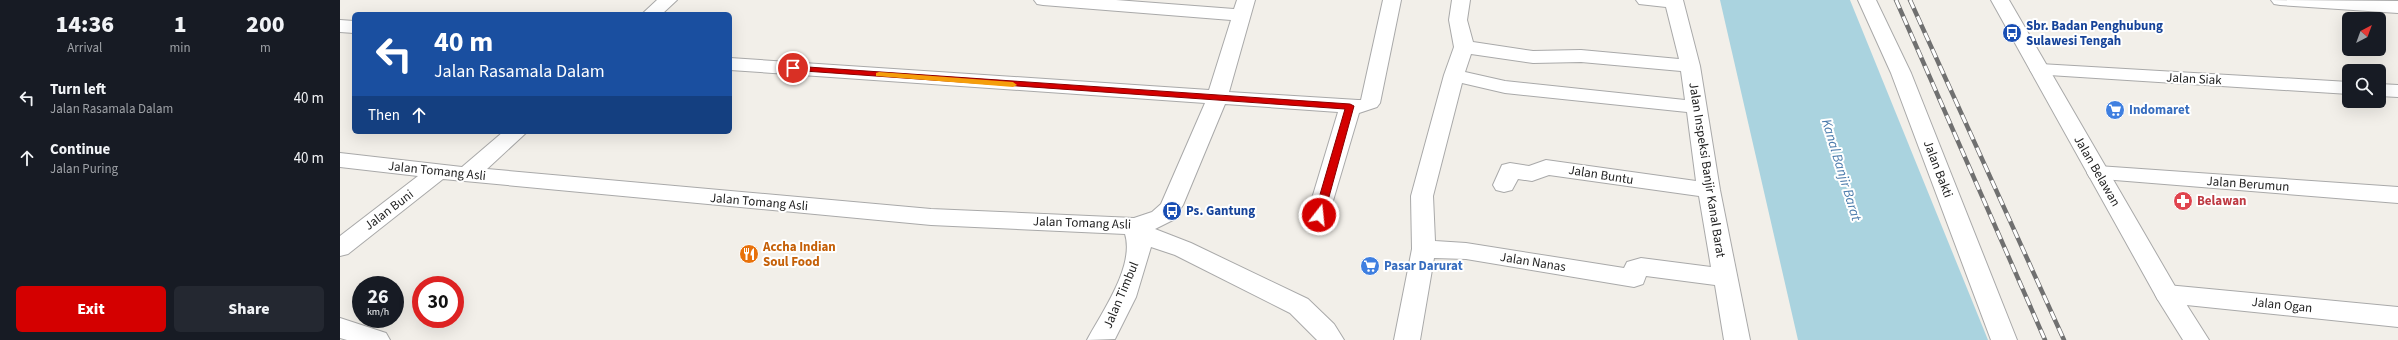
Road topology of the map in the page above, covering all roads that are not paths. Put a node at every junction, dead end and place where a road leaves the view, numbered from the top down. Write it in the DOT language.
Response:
graph roads {
  1 [pos="668,0"];
  2 [pos="1043,0"];
  3 [pos="1392,0"];
  4 [pos="1461,0"];
  5 [pos="1867,0"];
  6 [pos="2000,0"];
  7 [pos="2280,0"];
  8 [pos="1663,1"];
  9 [pos="2398,7"];
  10 [pos="1244,8"];
  11 [pos="653,12"];
  12 [pos="340,26"];
  13 [pos="352,27"];
  14 [pos="1464,47"];
  15 [pos="732,64"];
  16 [pos="1690,66"];
  17 [pos="2040,70"];
  18 [pos="1454,75"];
  19 [pos="2342,88"];
  20 [pos="2386,90"];
  21 [pos="2398,91"];
  22 [pos="1217,98"];
  23 [pos="1350,106"];
  24 [pos="1695,107"];
  25 [pos="514,134"];
  26 [pos="340,160"];
  27 [pos="438,172"];
  28 [pos="2098,173"];
  29 [pos="467,175"];
  30 [pos="1504,185"];
  31 [pos="1709,190"];
  32 [pos="2398,195"];
  33 [pos="1319,215"];
  34 [pos="1137,225"];
  35 [pos="340,248"];
  36 [pos="1424,249"];
  37 [pos="1725,278"];
  38 [pos="2167,294"];
  39 [pos="2398,317"];
  40 [pos="340,328"];
  41 [pos="377,340"];
  42 [pos="1100,340"];
  43 [pos="1330,340"];
  44 [pos="1407,340"];
  45 [pos="1737,340"];
  46 [pos="2004,340"];
  47 [pos="2196,340"];
  1 -- 11 [label="street"];
  2 -- 10 [label="street"];
  3 -- 23 [label="street"];
  4 -- 14 [label="street"];
  5 -- 46 [label="street, Jalan Bakti"];
  6 -- 17 [label="street, Jalan Belawan"];
  7 -- 9 [label="street"];
  8 -- 16 [label="street, Jalan Inspeksi Banjir Kanal Barat"];
  10 -- 22 [label="street, Jalan Tomang Asli"];
  12 -- 13 [label="street"];
  14 -- 16 [label="street"];
  14 -- 18 [label="street"];
  15 -- 22 [label="street"];
  16 -- 24 [label="street, Jalan Inspeksi Banjir Kanal Barat"];
  17 -- 19 [label="street, Jalan Siak"];
  17 -- 28 [label="street, Jalan Belawan"];
  18 -- 24 [label="street"];
  18 -- 36 [label="street"];
  20 -- 21 [label="street"];
  22 -- 23 [label="street"];
  22 -- 34 [label="street, Jalan Tomang Asli"];
  23 -- 33 [label="street"];
  24 -- 31 [label="street, Jalan Inspeksi Banjir Kanal Barat"];
  25 -- 29 [label="street"];
  26 -- 27 [label="street, Jalan Tomang Asli"];
  27 -- 29 [label="street, Jalan Tomang Asli"];
  27 -- 35 [label="street, Jalan Buni"];
  28 -- 32 [label="street, Jalan Berumun"];
  28 -- 38 [label="street, Jalan Belawan"];
  29 -- 34 [label="street, Jalan Tomang Asli"];
  30 -- 31 [label="street, Jalan Buntu"];
  31 -- 37 [label="street, Jalan Inspeksi Banjir Kanal Barat"];
  34 -- 42 [label="street, Jalan Timbul"];
  34 -- 43 [label="street"];
  36 -- 37 [label="street, Jalan Nanas"];
  36 -- 44 [label="street"];
  37 -- 45 [label="street, Jalan Inspeksi Banjir Kanal Barat"];
  38 -- 39 [label="street, Jalan Ogan"];
  38 -- 47 [label="street, Jalan Belawan"];
  40 -- 41 [label="street"];
}
